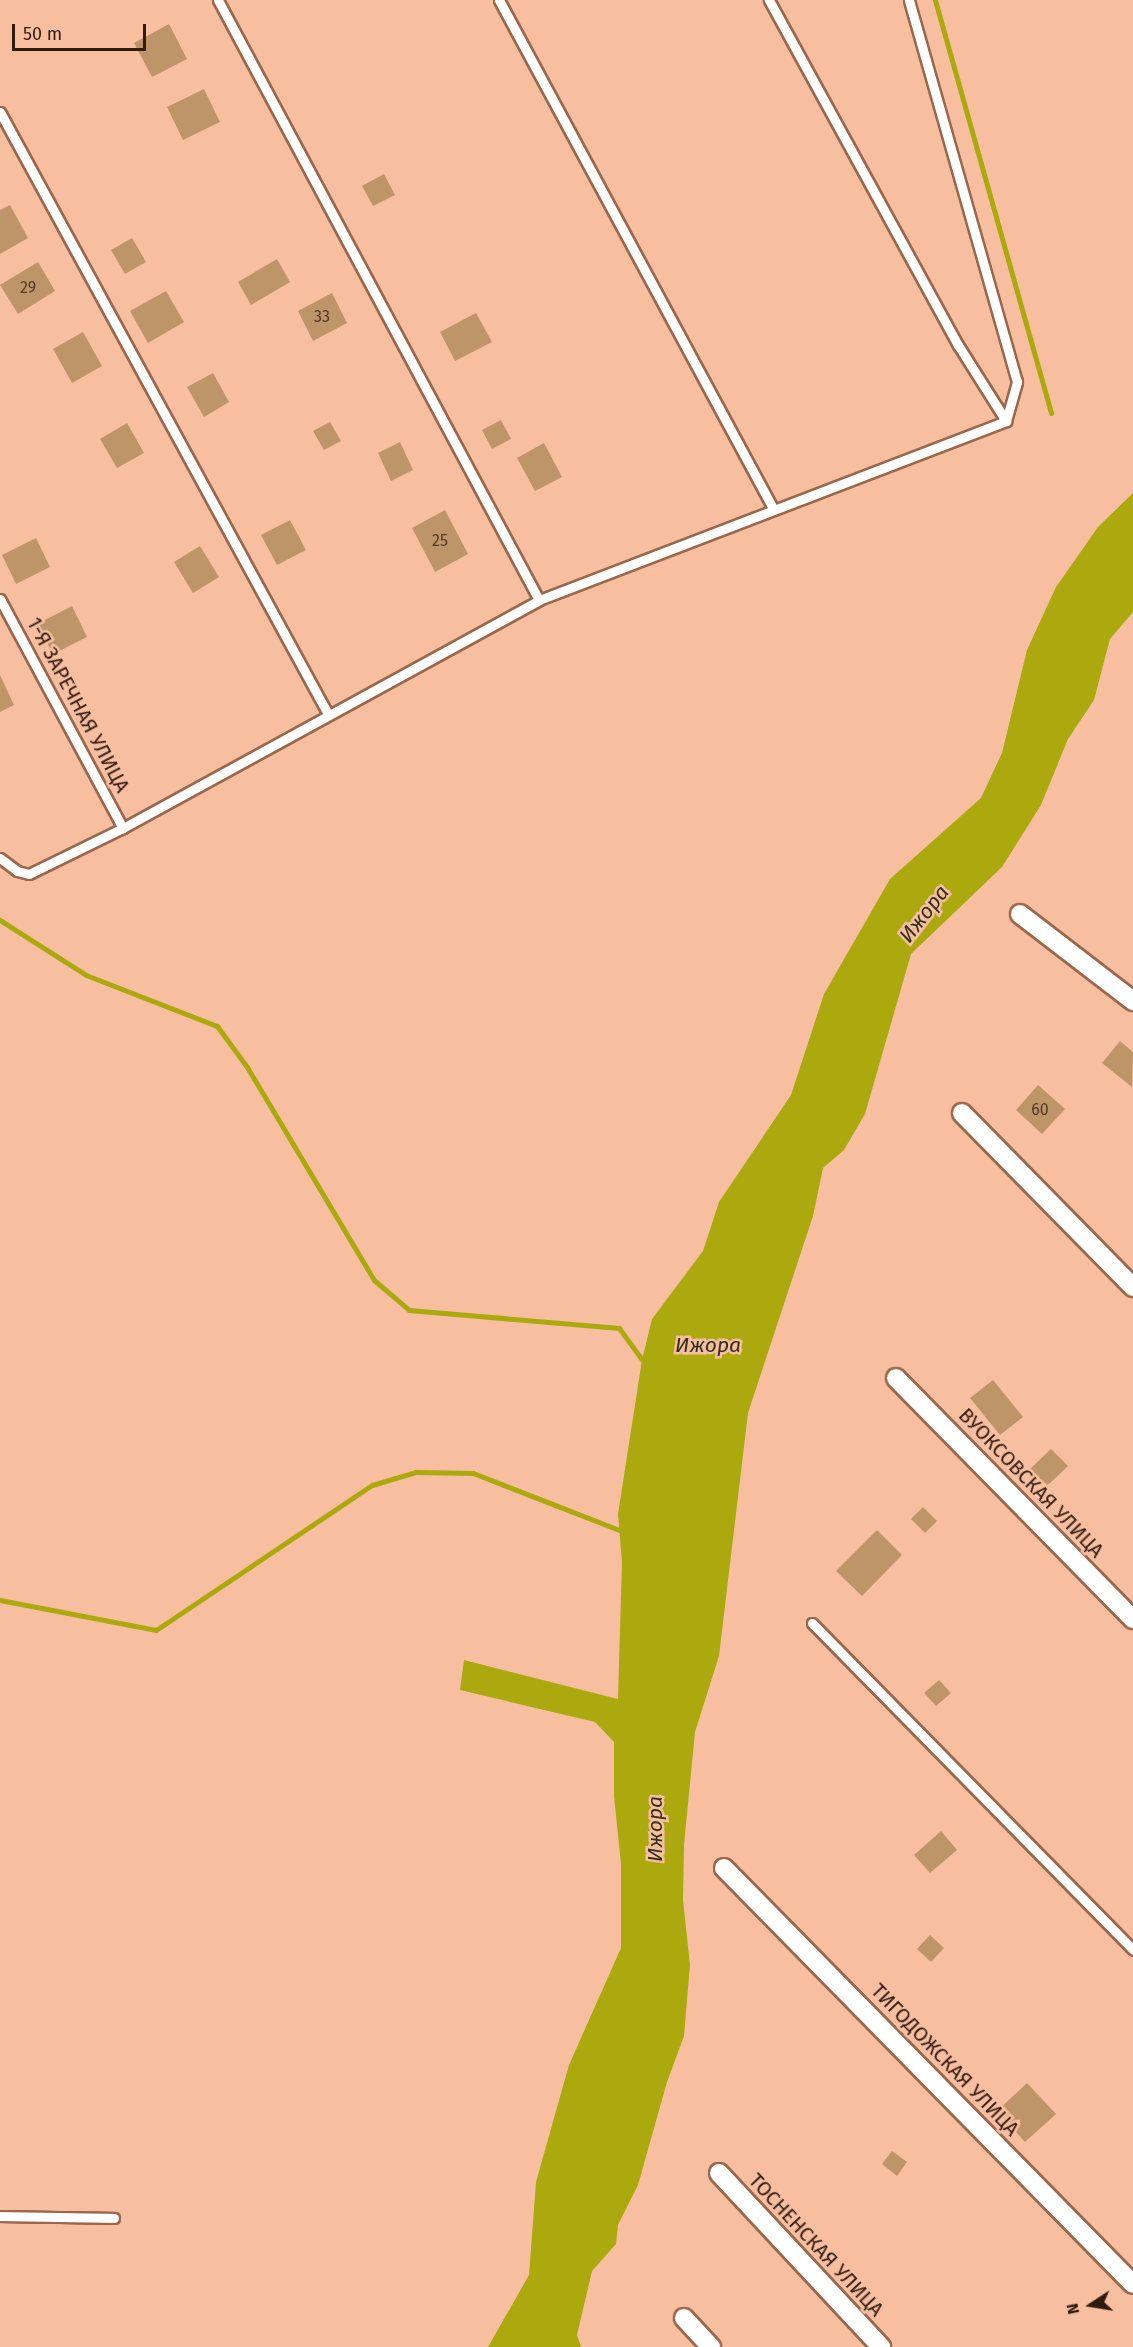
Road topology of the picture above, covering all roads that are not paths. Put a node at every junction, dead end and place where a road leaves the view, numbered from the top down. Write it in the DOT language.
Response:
graph roads {
  1 [pos="218,0"];
  2 [pos="499,0"];
  3 [pos="769,0"];
  4 [pos="909,0"];
  5 [pos="0,112"];
  6 [pos="1006,421"];
  7 [pos="774,510"];
  8 [pos="0,599"];
  9 [pos="539,600"];
  10 [pos="328,714"];
  11 [pos="123,828"];
  12 [pos="0,858"];
  13 [pos="1020,914"];
  14 [pos="1133,1001"];
  15 [pos="962,1113"];
  16 [pos="1133,1287"];
  17 [pos="896,1378"];
  18 [pos="1133,1619"];
  19 [pos="812,1623"];
  20 [pos="724,1868"];
  21 [pos="1133,1950"];
  22 [pos="718,2173"];
  23 [pos="0,2216"];
  24 [pos="114,2218"];
  25 [pos="1133,2284"];
  26 [pos="684,2318"];
  27 [pos="711,2347"];
  28 [pos="881,2347"];
  1 -- 9 [label="lane"];
  2 -- 7 [label="lane"];
  3 -- 6 [label="lane"];
  4 -- 6 [label="lane"];
  5 -- 10 [label="lane"];
  6 -- 7 [label="lane"];
  7 -- 9 [label="lane"];
  8 -- 11 [label="lane, 1-Я ЗАРЕЧНАЯ УЛИЦА"];
  9 -- 10 [label="lane"];
  10 -- 11 [label="lane"];
  11 -- 12 [label="lane"];
  13 -- 14 [label="street"];
  15 -- 16 [label="street"];
  17 -- 18 [label="street, ВУОКСОВСКАЯ УЛИЦА"];
  19 -- 21 [label="lane"];
  20 -- 25 [label="street, ТИГОДОЖСКАЯ УЛИЦА"];
  22 -- 28 [label="street, ТОСНЕНСКАЯ УЛИЦА"];
  23 -- 24 [label="lane"];
  26 -- 27 [label="street"];
}
